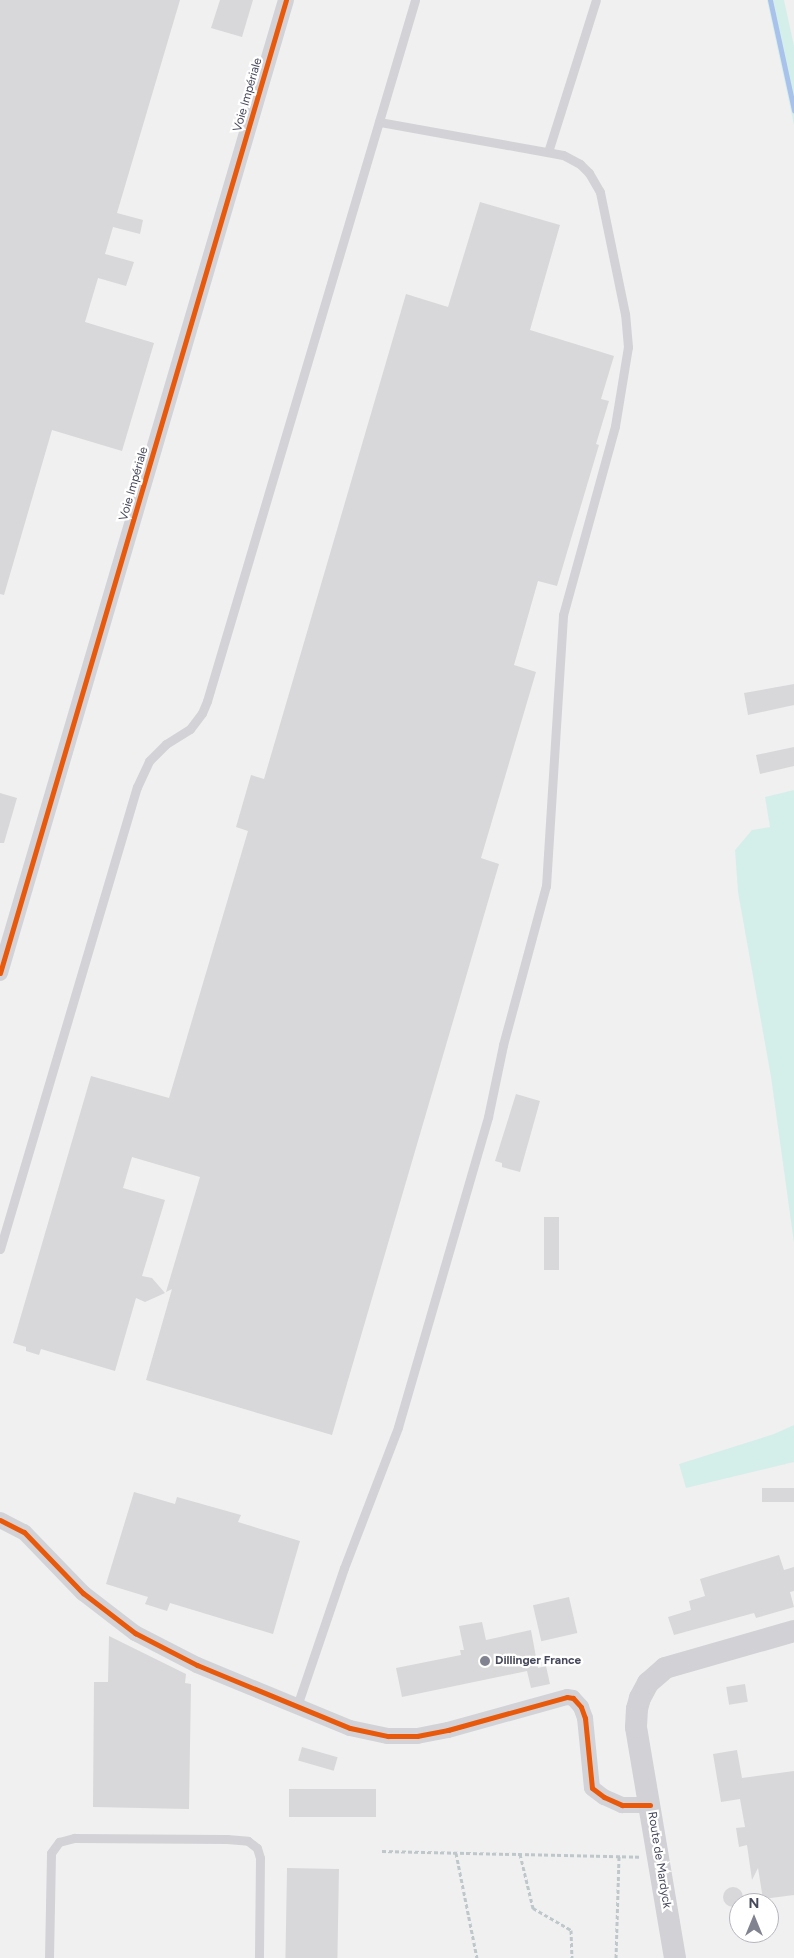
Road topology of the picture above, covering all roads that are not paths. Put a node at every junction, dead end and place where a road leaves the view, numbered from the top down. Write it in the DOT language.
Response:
graph roads {
  1 [pos="286,0"];
  2 [pos="415,0"];
  3 [pos="596,0"];
  4 [pos="379,122"];
  5 [pos="548,152"];
  6 [pos="0,973"];
  7 [pos="0,1249"];
  8 [pos="0,1520"];
  9 [pos="794,1631"];
  10 [pos="297,1706"];
  11 [pos="650,1805"];
  12 [pos="50,1958"];
  13 [pos="259,1958"];
  14 [pos="675,1958"];
  1 -- 6 [label="street, Voie Impériale"];
  2 -- 4 [label="lane"];
  3 -- 5 [label="lane"];
  4 -- 5 [label="lane"];
  4 -- 7 [label="lane"];
  5 -- 10 [label="lane"];
  8 -- 10 [label="street"];
  9 -- 11 [label="main road, Route de Mardyck"];
  10 -- 11 [label="street"];
  11 -- 14 [label="main road, Route de Mardyck"];
  12 -- 13 [label="lane"];
}
